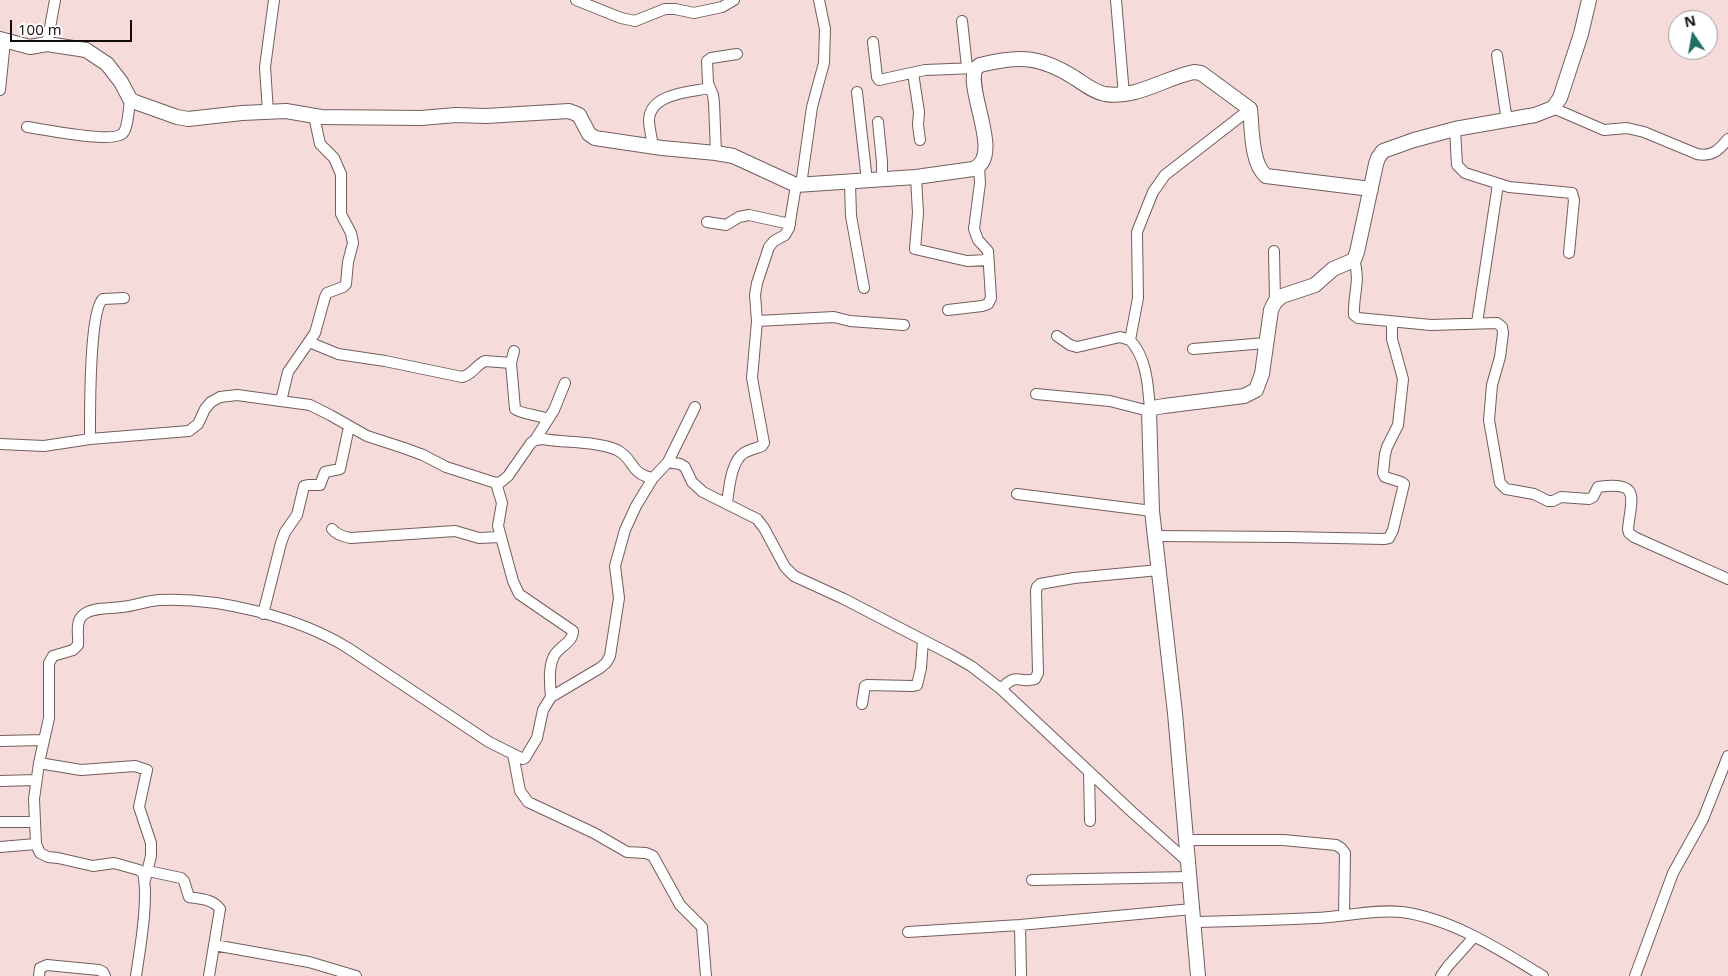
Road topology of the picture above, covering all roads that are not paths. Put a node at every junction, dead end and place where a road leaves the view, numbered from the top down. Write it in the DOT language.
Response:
graph roads {
  1 [pos="55,0"];
  2 [pos="274,0"];
  3 [pos="576,0"];
  4 [pos="734,0"];
  5 [pos="819,0"];
  6 [pos="1116,0"];
  7 [pos="1589,0"];
  8 [pos="962,20"];
  9 [pos="2,40"];
  10 [pos="873,42"];
  11 [pos="47,44"];
  12 [pos="737,54"];
  13 [pos="1497,55"];
  14 [pos="972,67"];
  15 [pos="913,73"];
  16 [pos="710,88"];
  17 [pos="0,90"];
  18 [pos="857,92"];
  19 [pos="1124,95"];
  20 [pos="130,99"];
  21 [pos="1553,108"];
  22 [pos="1250,109"];
  23 [pos="268,112"];
  24 [pos="314,116"];
  25 [pos="1507,121"];
  26 [pos="878,122"];
  27 [pos="27,127"];
  28 [pos="1455,129"];
  29 [pos="1728,139"];
  30 [pos="920,140"];
  31 [pos="653,147"];
  32 [pos="716,152"];
  33 [pos="979,167"];
  34 [pos="916,177"];
  35 [pos="882,180"];
  36 [pos="867,181"];
  37 [pos="850,183"];
  38 [pos="1498,184"];
  39 [pos="799,185"];
  40 [pos="1371,189"];
  41 [pos="707,222"];
  42 [pos="790,224"];
  43 [pos="1274,251"];
  44 [pos="1568,253"];
  45 [pos="988,260"];
  46 [pos="1354,260"];
  47 [pos="864,288"];
  48 [pos="124,298"];
  49 [pos="1275,302"];
  50 [pos="948,310"];
  51 [pos="757,321"];
  52 [pos="1392,322"];
  53 [pos="1477,323"];
  54 [pos="904,325"];
  55 [pos="1057,336"];
  56 [pos="1130,338"];
  57 [pos="309,342"];
  58 [pos="1266,344"];
  59 [pos="1193,349"];
  60 [pos="514,351"];
  61 [pos="511,363"];
  62 [pos="565,383"];
  63 [pos="1036,394"];
  64 [pos="281,402"];
  65 [pos="695,407"];
  66 [pos="1154,409"];
  67 [pos="547,419"];
  68 [pos="349,427"];
  69 [pos="90,440"];
  70 [pos="535,440"];
  71 [pos="0,444"];
  72 [pos="668,462"];
  73 [pos="653,478"];
  74 [pos="496,483"];
  75 [pos="1017,494"];
  76 [pos="726,502"];
  77 [pos="1152,511"];
  78 [pos="332,529"];
  79 [pos="1155,536"];
  80 [pos="500,537"];
  81 [pos="1159,570"];
  82 [pos="1728,579"];
  83 [pos="263,614"];
  84 [pos="923,640"];
  85 [pos="1001,689"];
  86 [pos="551,697"];
  87 [pos="862,704"];
  88 [pos="44,740"];
  89 [pos="0,741"];
  90 [pos="512,754"];
  91 [pos="1728,756"];
  92 [pos="38,763"];
  93 [pos="1089,771"];
  94 [pos="36,780"];
  95 [pos="0,781"];
  96 [pos="1090,821"];
  97 [pos="0,822"];
  98 [pos="34,822"];
  99 [pos="1186,840"];
  100 [pos="36,844"];
  101 [pos="0,847"];
  102 [pos="1187,861"];
  103 [pos="146,875"];
  104 [pos="1189,877"];
  105 [pos="1032,880"];
  106 [pos="1344,915"];
  107 [pos="1198,918"];
  108 [pos="1020,924"];
  109 [pos="908,932"];
  110 [pos="1474,937"];
  111 [pos="214,945"];
  112 [pos="39,976"];
  113 [pos="105,976"];
  114 [pos="136,976"];
  115 [pos="209,976"];
  116 [pos="356,976"];
  117 [pos="706,976"];
  118 [pos="1021,976"];
  119 [pos="1198,976"];
  120 [pos="1441,976"];
  121 [pos="1543,976"];
  122 [pos="1635,976"];
  1 -- 11 [label="street"];
  2 -- 23 [label="street"];
  3 -- 4 [label="street"];
  5 -- 39 [label="street"];
  6 -- 19 [label="street"];
  7 -- 21 [label="street"];
  8 -- 14 [label="street"];
  9 -- 11 [label="street"];
  9 -- 17 [label="street"];
  10 -- 15 [label="street"];
  11 -- 20 [label="street"];
  12 -- 16 [label="street"];
  13 -- 25 [label="street"];
  14 -- 15 [label="street"];
  14 -- 19 [label="street"];
  14 -- 33 [label="street"];
  15 -- 30 [label="street"];
  16 -- 31 [label="street"];
  16 -- 32 [label="street"];
  18 -- 36 [label="street"];
  19 -- 22 [label="street"];
  20 -- 23 [label="street"];
  20 -- 27 [label="street"];
  21 -- 25 [label="street"];
  21 -- 29 [label="street"];
  22 -- 40 [label="street"];
  22 -- 56 [label="street"];
  23 -- 24 [label="street"];
  24 -- 31 [label="street"];
  24 -- 57 [label="street"];
  25 -- 28 [label="street"];
  26 -- 35 [label="street"];
  28 -- 38 [label="street"];
  28 -- 40 [label="street"];
  31 -- 32 [label="street"];
  32 -- 39 [label="street"];
  33 -- 34 [label="street"];
  33 -- 45 [label="street"];
  34 -- 35 [label="street"];
  34 -- 45 [label="street"];
  35 -- 36 [label="street"];
  36 -- 37 [label="street"];
  37 -- 39 [label="street"];
  37 -- 47 [label="street"];
  38 -- 44 [label="street"];
  38 -- 53 [label="street"];
  39 -- 42 [label="street"];
  40 -- 46 [label="street"];
  41 -- 42 [label="street"];
  42 -- 51 [label="street"];
  43 -- 49 [label="street"];
  45 -- 50 [label="street"];
  46 -- 49 [label="street"];
  46 -- 52 [label="street"];
  48 -- 69 [label="street"];
  49 -- 58 [label="street"];
  51 -- 54 [label="street"];
  51 -- 76 [label="street"];
  52 -- 53 [label="street"];
  52 -- 79 [label="street"];
  53 -- 82 [label="street"];
  55 -- 56 [label="street"];
  56 -- 66 [label="street"];
  57 -- 61 [label="street"];
  57 -- 64 [label="street"];
  58 -- 59 [label="street"];
  58 -- 66 [label="street"];
  60 -- 61 [label="street"];
  61 -- 67 [label="street"];
  62 -- 67 [label="street"];
  63 -- 66 [label="street"];
  64 -- 68 [label="street"];
  64 -- 69 [label="street"];
  65 -- 72 [label="street"];
  66 -- 77 [label="street"];
  67 -- 70 [label="street"];
  68 -- 74 [label="street"];
  68 -- 83 [label="street"];
  69 -- 71 [label="street"];
  70 -- 73 [label="street"];
  70 -- 74 [label="street"];
  72 -- 73 [label="street"];
  72 -- 76 [label="street"];
  73 -- 86 [label="street"];
  74 -- 80 [label="street"];
  75 -- 77 [label="street"];
  76 -- 84 [label="street"];
  77 -- 79 [label="street"];
  78 -- 80 [label="street"];
  79 -- 81 [label="street"];
  80 -- 86 [label="street"];
  81 -- 85 [label="street"];
  81 -- 99 [label="street"];
  83 -- 88 [label="street"];
  83 -- 90 [label="street"];
  84 -- 85 [label="street"];
  84 -- 87 [label="street"];
  85 -- 93 [label="street"];
  86 -- 90 [label="street"];
  88 -- 89 [label="street"];
  88 -- 92 [label="street"];
  90 -- 117 [label="street"];
  91 -- 122 [label="street"];
  92 -- 94 [label="street"];
  92 -- 103 [label="street"];
  93 -- 96 [label="street"];
  93 -- 102 [label="street"];
  94 -- 95 [label="street"];
  94 -- 98 [label="street"];
  97 -- 98 [label="street"];
  98 -- 100 [label="street"];
  99 -- 102 [label="street"];
  99 -- 106 [label="street"];
  100 -- 101 [label="street"];
  100 -- 103 [label="street"];
  102 -- 104 [label="street"];
  103 -- 111 [label="street"];
  103 -- 114 [label="street"];
  104 -- 105 [label="street"];
  104 -- 107 [label="street"];
  106 -- 107 [label="street"];
  106 -- 110 [label="street"];
  107 -- 108 [label="street"];
  107 -- 119 [label="street"];
  108 -- 109 [label="street"];
  108 -- 118 [label="street"];
  110 -- 120 [label="street"];
  110 -- 121 [label="street"];
  111 -- 115 [label="street"];
  111 -- 116 [label="street"];
  112 -- 113 [label="street"];
}
